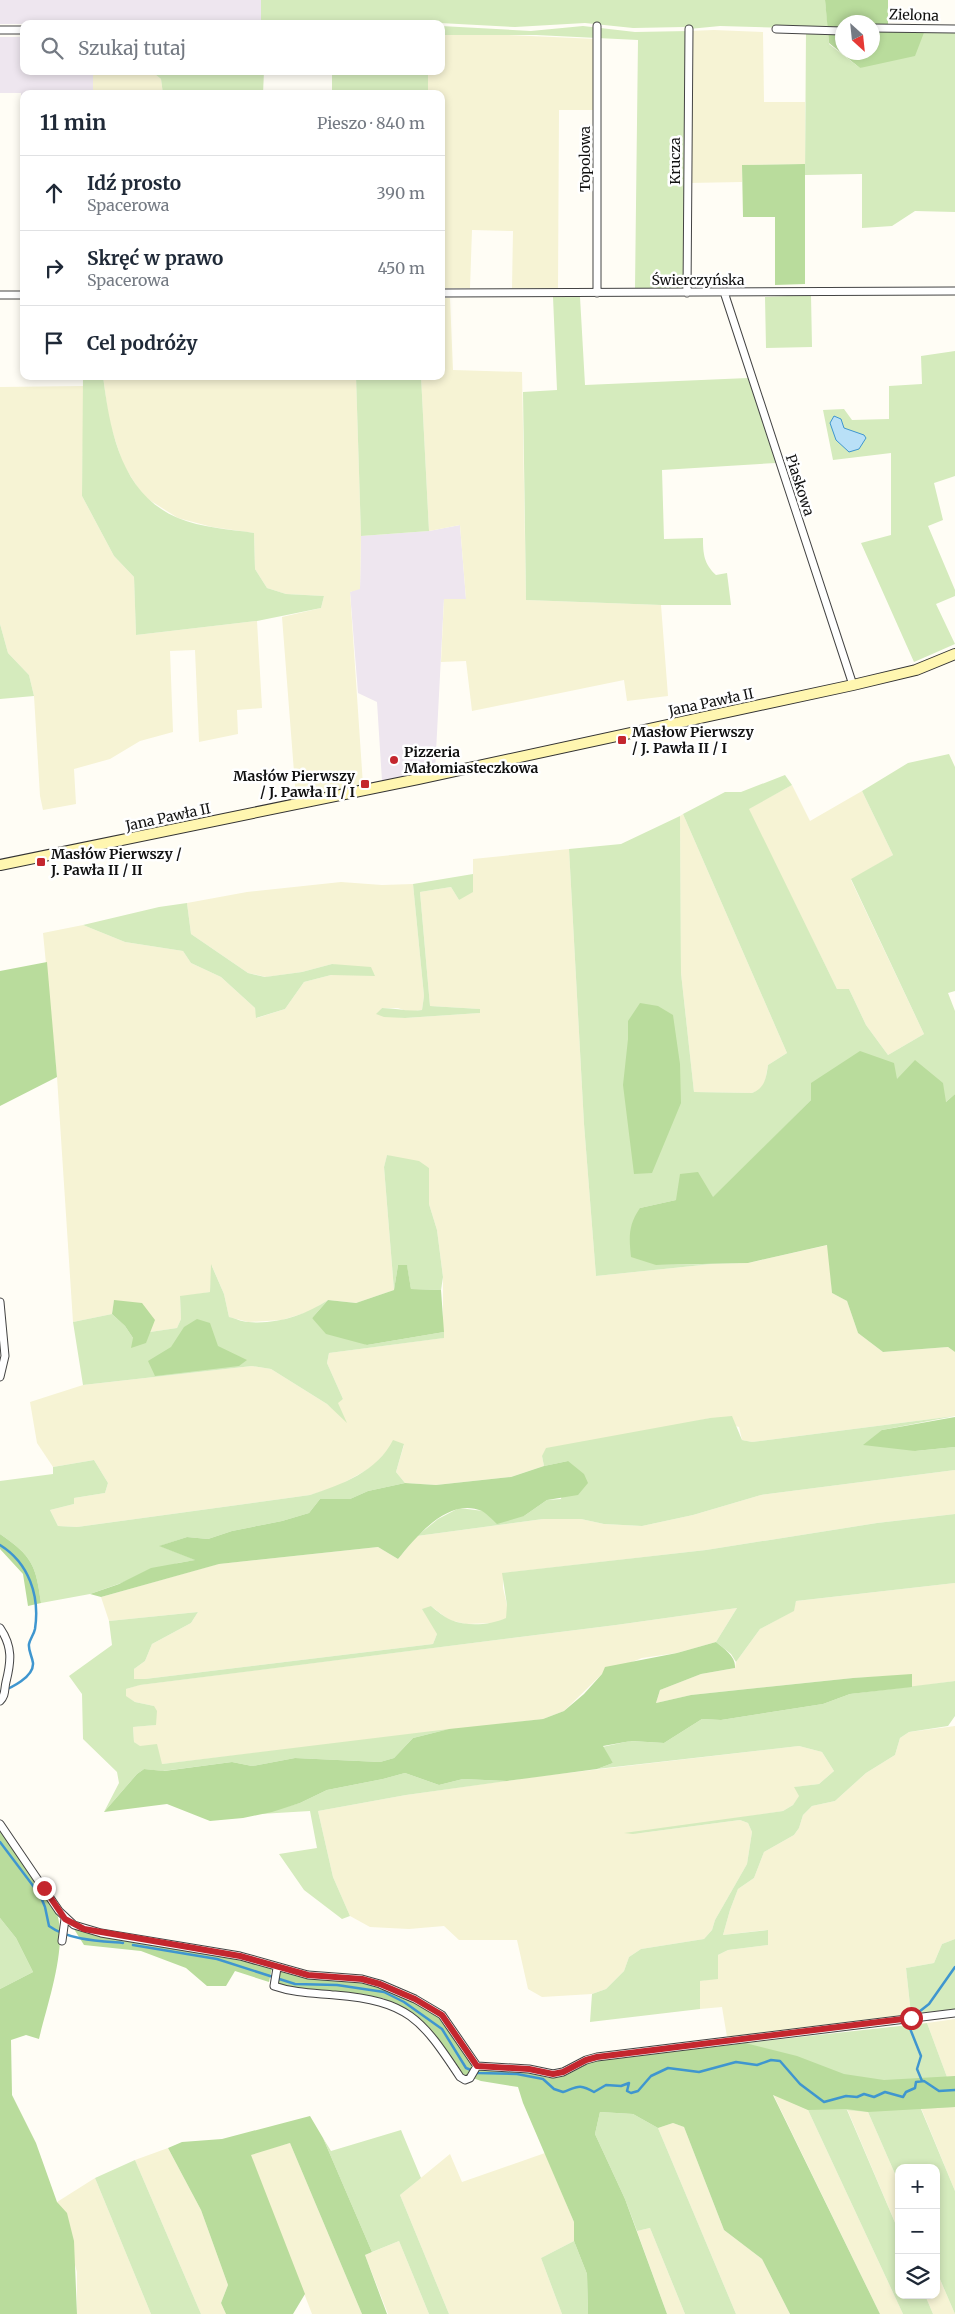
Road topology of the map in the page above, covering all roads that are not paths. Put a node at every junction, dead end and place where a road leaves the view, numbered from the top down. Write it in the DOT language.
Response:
graph roads {
  1 [pos="597,26"];
  2 [pos="880,28"];
  3 [pos="688,29"];
  4 [pos="776,29"];
  5 [pos="955,29"];
  6 [pos="0,30"];
  7 [pos="20,30"];
  8 [pos="835,31"];
  9 [pos="955,291"];
  10 [pos="687,292"];
  11 [pos="724,292"];
  12 [pos="445,293"];
  13 [pos="597,293"];
  14 [pos="0,295"];
  15 [pos="20,295"];
  16 [pos="955,654"];
  17 [pos="853,685"];
  18 [pos="0,865"];
  19 [pos="0,1302"];
  20 [pos="0,1377"];
  21 [pos="0,1628"];
  22 [pos="2,1698"];
  23 [pos="0,1824"];
  24 [pos="65,1919"];
  25 [pos="62,1939"];
  26 [pos="276,1969"];
  27 [pos="955,2012"];
  28 [pos="475,2070"];
  1 -- 13 [label="street, Topolowa"];
  2 -- 5 [label="street, Zielona"];
  3 -- 10 [label="street, Krucza"];
  4 -- 8 [label="street"];
  6 -- 7 [label="street"];
  9 -- 11 [label="street, Świerczyńska"];
  10 -- 11 [label="street, Świerczyńska"];
  10 -- 13 [label="street, Świerczyńska"];
  11 -- 17 [label="street, Piaskowa"];
  12 -- 13 [label="street, Świerczyńska"];
  14 -- 15 [label="street"];
  16 -- 17 [label="main road, Jana Pawła II"];
  17 -- 18 [label="main road, Jana Pawła II"];
  19 -- 20 [label="street"];
  21 -- 22 [label="street"];
  23 -- 24 [label="street"];
  24 -- 25 [label="street"];
  24 -- 26 [label="street"];
  26 -- 28 [label="street"];
  26 -- 28 [label="street"];
  27 -- 28 [label="street"];
}
